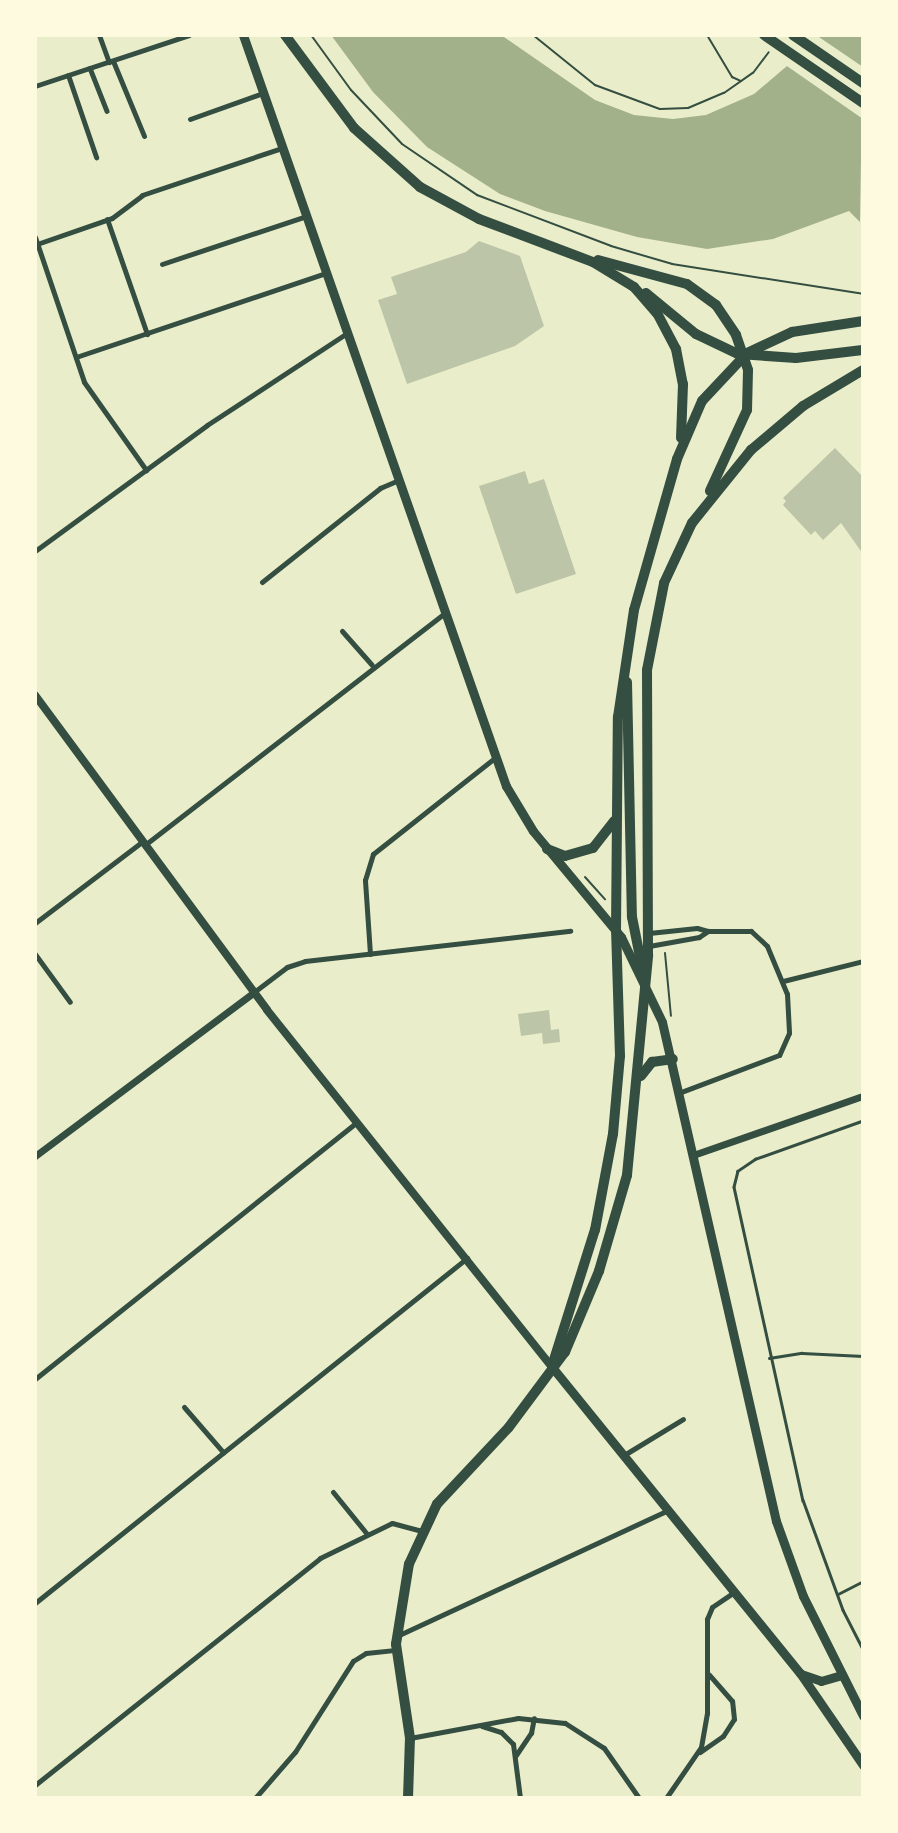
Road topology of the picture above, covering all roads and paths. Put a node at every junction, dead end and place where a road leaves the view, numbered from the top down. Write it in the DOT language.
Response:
graph roads {
  1 [pos="99,35"];
  2 [pos="189,35"];
  3 [pos="243,35"];
  4 [pos="285,35"];
  5 [pos="311,35"];
  6 [pos="533,35"];
  7 [pos="707,35"];
  8 [pos="793,35"];
  9 [pos="768,39"];
  10 [pos="111,61"];
  11 [pos="90,68"];
  12 [pos="68,75"];
  13 [pos="742,81"];
  14 [pos="863,83"];
  15 [pos="35,86"];
  16 [pos="263,93"];
  17 [pos="863,103"];
  18 [pos="107,111"];
  19 [pos="190,119"];
  20 [pos="145,136"];
  21 [pos="282,148"];
  22 [pos="96,157"];
  23 [pos="306,216"];
  24 [pos="107,219"];
  25 [pos="36,241"];
  26 [pos="577,255"];
  27 [pos="162,264"];
  28 [pos="326,273"];
  29 [pos="625,279"];
  30 [pos="863,294"];
  31 [pos="863,321"];
  32 [pos="347,333"];
  33 [pos="147,334"];
  34 [pos="863,350"];
  35 [pos="744,355"];
  36 [pos="76,358"];
  37 [pos="863,370"];
  38 [pos="677,459"];
  39 [pos="146,470"];
  40 [pos="398,480"];
  41 [pos="698,513"];
  42 [pos="35,551"];
  43 [pos="262,582"];
  44 [pos="445,613"];
  45 [pos="342,631"];
  46 [pos="628,640"];
  47 [pos="372,666"];
  48 [pos="35,695"];
  49 [pos="496,757"];
  50 [pos="616,813"];
  51 [pos="144,842"];
  52 [pos="547,849"];
  53 [pos="578,869"];
  54 [pos="606,900"];
  55 [pos="35,923"];
  56 [pos="616,930"];
  57 [pos="570,931"];
  58 [pos="708,931"];
  59 [pos="649,933"];
  60 [pos="649,946"];
  61 [pos="665,953"];
  62 [pos="35,954"];
  63 [pos="370,954"];
  64 [pos="863,961"];
  65 [pos="783,981"];
  66 [pos="646,984"];
  67 [pos="254,992"];
  68 [pos="70,1002"];
  69 [pos="672,1021"];
  70 [pos="673,1059"];
  71 [pos="639,1080"];
  72 [pos="681,1092"];
  73 [pos="863,1096"];
  74 [pos="863,1121"];
  75 [pos="357,1122"];
  76 [pos="696,1154"];
  77 [pos="35,1156"];
  78 [pos="467,1258"];
  79 [pos="863,1356"];
  80 [pos="769,1358"];
  81 [pos="552,1367"];
  82 [pos="35,1379"];
  83 [pos="184,1407"];
  84 [pos="683,1419"];
  85 [pos="223,1452"];
  86 [pos="624,1455"];
  87 [pos="333,1492"];
  88 [pos="668,1510"];
  89 [pos="422,1531"];
  90 [pos="367,1534"];
  91 [pos="863,1581"];
  92 [pos="734,1592"];
  93 [pos="837,1594"];
  94 [pos="35,1603"];
  95 [pos="396,1636"];
  96 [pos="863,1649"];
  97 [pos="396,1650"];
  98 [pos="707,1672"];
  99 [pos="800,1673"];
  100 [pos="842,1675"];
  101 [pos="863,1716"];
  102 [pos="534,1718"];
  103 [pos="478,1725"];
  104 [pos="410,1738"];
  105 [pos="698,1754"];
  106 [pos="516,1755"];
  107 [pos="863,1765"];
  108 [pos="35,1786"];
  109 [pos="255,1798"];
  110 [pos="408,1798"];
  111 [pos="520,1798"];
  112 [pos="639,1798"];
  113 [pos="666,1798"];
  1 -- 10 [label="street"];
  2 -- 10 [label="street"];
  3 -- 16 [label="main road"];
  4 -- 26 [label="highway"];
  5 -- 30 [label="path"];
  6 -- 13 [label="path"];
  7 -- 13 [label="path"];
  8 -- 14 [label="highway"];
  9 -- 13 [label="path"];
  9 -- 17 [label="highway"];
  10 -- 11 [label="street"];
  10 -- 20 [label="street"];
  11 -- 12 [label="street"];
  11 -- 18 [label="street"];
  12 -- 15 [label="street"];
  12 -- 22 [label="street"];
  16 -- 19 [label="street"];
  16 -- 21 [label="main road"];
  21 -- 23 [label="main road"];
  21 -- 24 [label="street"];
  23 -- 27 [label="street"];
  23 -- 28 [label="main road"];
  24 -- 25 [label="street"];
  24 -- 33 [label="street"];
  25 -- 36 [label="street"];
  26 -- 29 [label="highway"];
  26 -- 35 [label="highway"];
  28 -- 32 [label="main road"];
  28 -- 33 [label="street"];
  29 -- 35 [label="highway"];
  29 -- 38 [label="highway"];
  31 -- 35 [label="highway"];
  32 -- 39 [label="street"];
  32 -- 40 [label="main road"];
  33 -- 36 [label="street"];
  34 -- 35 [label="highway"];
  35 -- 38 [label="highway"];
  35 -- 41 [label="highway"];
  36 -- 39 [label="street"];
  37 -- 41 [label="highway"];
  38 -- 46 [label="highway"];
  39 -- 42 [label="street"];
  40 -- 43 [label="street"];
  40 -- 44 [label="main road"];
  41 -- 59 [label="highway"];
  44 -- 47 [label="street"];
  44 -- 49 [label="main road"];
  45 -- 47 [label="street"];
  46 -- 50 [label="highway"];
  46 -- 66 [label="highway"];
  47 -- 51 [label="street"];
  48 -- 51 [label="main road"];
  49 -- 52 [label="main road"];
  49 -- 63 [label="street"];
  50 -- 52 [label="highway"];
  50 -- 56 [label="highway"];
  51 -- 55 [label="street"];
  51 -- 67 [label="main road"];
  52 -- 56 [label="main road"];
  53 -- 54 [label="path"];
  56 -- 66 [label="main road"];
  56 -- 81 [label="highway"];
  57 -- 63 [label="street"];
  58 -- 59 [label="street"];
  58 -- 60 [label="street"];
  58 -- 65 [label="street"];
  59 -- 60 [label="highway"];
  60 -- 66 [label="highway"];
  61 -- 69 [label="path"];
  62 -- 68 [label="street"];
  63 -- 67 [label="street"];
  64 -- 65 [label="street"];
  65 -- 72 [label="street"];
  66 -- 70 [label="main road"];
  66 -- 71 [label="highway"];
  67 -- 75 [label="main road"];
  67 -- 77 [label="street"];
  70 -- 71 [label="highway"];
  70 -- 72 [label="main road"];
  71 -- 81 [label="highway"];
  72 -- 76 [label="main road"];
  73 -- 76 [label="street"];
  74 -- 80 [label="lane"];
  75 -- 78 [label="main road"];
  75 -- 82 [label="street"];
  76 -- 100 [label="main road"];
  78 -- 81 [label="main road"];
  78 -- 85 [label="street"];
  79 -- 80 [label="lane"];
  80 -- 93 [label="lane"];
  81 -- 86 [label="main road"];
  81 -- 89 [label="highway"];
  83 -- 85 [label="street"];
  84 -- 86 [label="street"];
  85 -- 94 [label="street"];
  86 -- 88 [label="main road"];
  87 -- 90 [label="street"];
  88 -- 92 [label="main road"];
  88 -- 95 [label="street"];
  89 -- 90 [label="street"];
  89 -- 95 [label="highway"];
  90 -- 108 [label="street"];
  91 -- 93 [label="lane"];
  92 -- 98 [label="street"];
  92 -- 99 [label="main road"];
  93 -- 96 [label="lane"];
  95 -- 97 [label="highway"];
  97 -- 104 [label="highway"];
  97 -- 109 [label="street"];
  98 -- 105 [label="street"];
  98 -- 105 [label="street"];
  99 -- 100 [label="main road"];
  99 -- 107 [label="main road"];
  100 -- 101 [label="main road"];
  102 -- 103 [label="street"];
  102 -- 106 [label="street"];
  102 -- 112 [label="street"];
  103 -- 104 [label="street"];
  103 -- 106 [label="street"];
  104 -- 110 [label="highway"];
  105 -- 113 [label="street"];
  106 -- 111 [label="street"];
}
